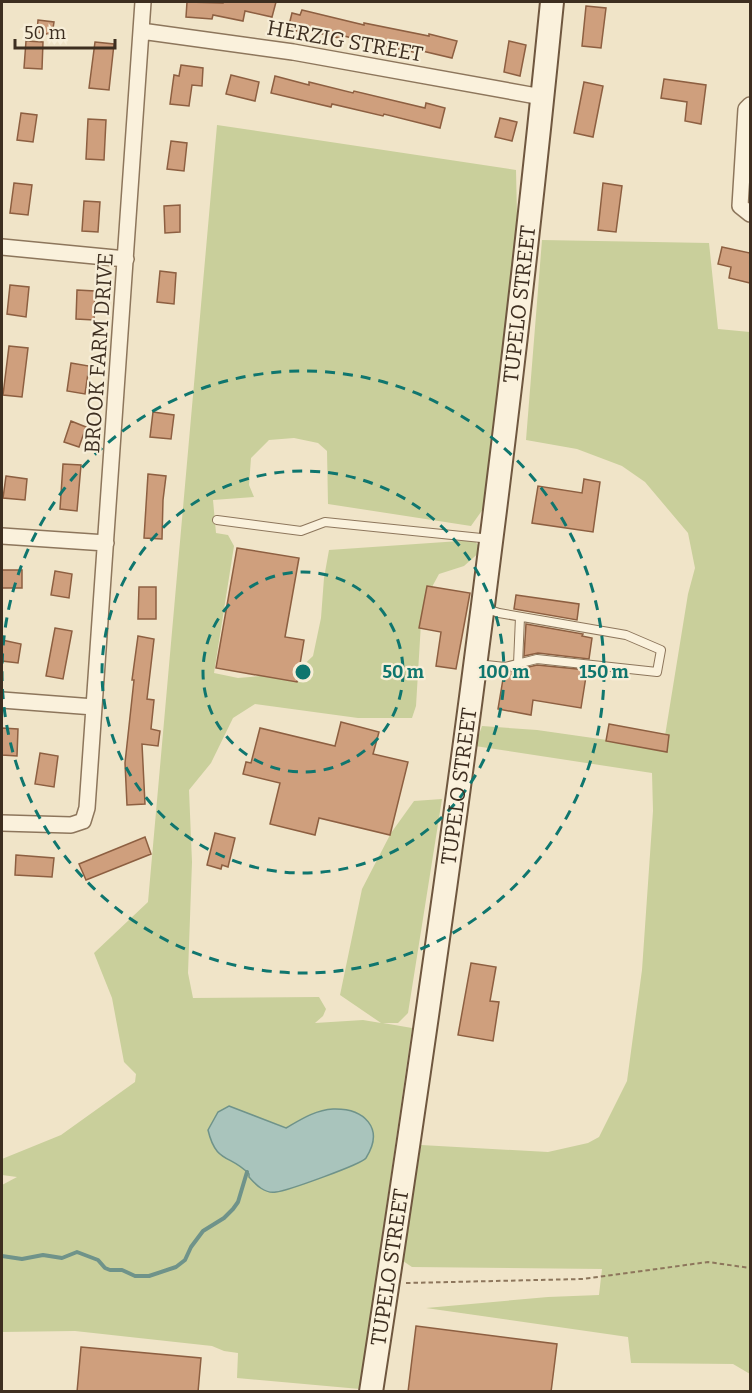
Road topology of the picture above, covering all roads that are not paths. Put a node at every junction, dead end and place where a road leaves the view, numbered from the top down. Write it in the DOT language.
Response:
graph roads {
  1 [pos="143,2"];
  2 [pos="552,2"];
  3 [pos="141,31"];
  4 [pos="542,97"];
  5 [pos="750,105"];
  6 [pos="750,213"];
  7 [pos="2,247"];
  8 [pos="126,259"];
  9 [pos="217,520"];
  10 [pos="2,536"];
  11 [pos="492,539"];
  12 [pos="106,543"];
  13 [pos="483,607"];
  14 [pos="520,617"];
  15 [pos="475,664"];
  16 [pos="518,664"];
  17 [pos="2,700"];
  18 [pos="94,707"];
  19 [pos="2,823"];
  20 [pos="371,1392"];
  1 -- 3 [label="street, BROOK FARM DRIVE"];
  2 -- 4 [label="main road, TUPELO STREET"];
  3 -- 4 [label="street, HERZIG STREET"];
  3 -- 8 [label="street, BROOK FARM DRIVE"];
  4 -- 11 [label="main road, TUPELO STREET"];
  5 -- 6 [label="street"];
  7 -- 8 [label="street"];
  8 -- 12 [label="street, BROOK FARM DRIVE"];
  9 -- 11 [label="lane"];
  10 -- 12 [label="street"];
  11 -- 13 [label="main road, TUPELO STREET"];
  12 -- 18 [label="street, BROOK FARM DRIVE"];
  13 -- 14 [label="lane"];
  13 -- 15 [label="main road, TUPELO STREET"];
  14 -- 16 [label="lane"];
  14 -- 16 [label="lane"];
  15 -- 16 [label="lane"];
  15 -- 20 [label="main road, TUPELO STREET"];
  17 -- 18 [label="street"];
  18 -- 19 [label="street, BROOK FARM DRIVE"];
}
